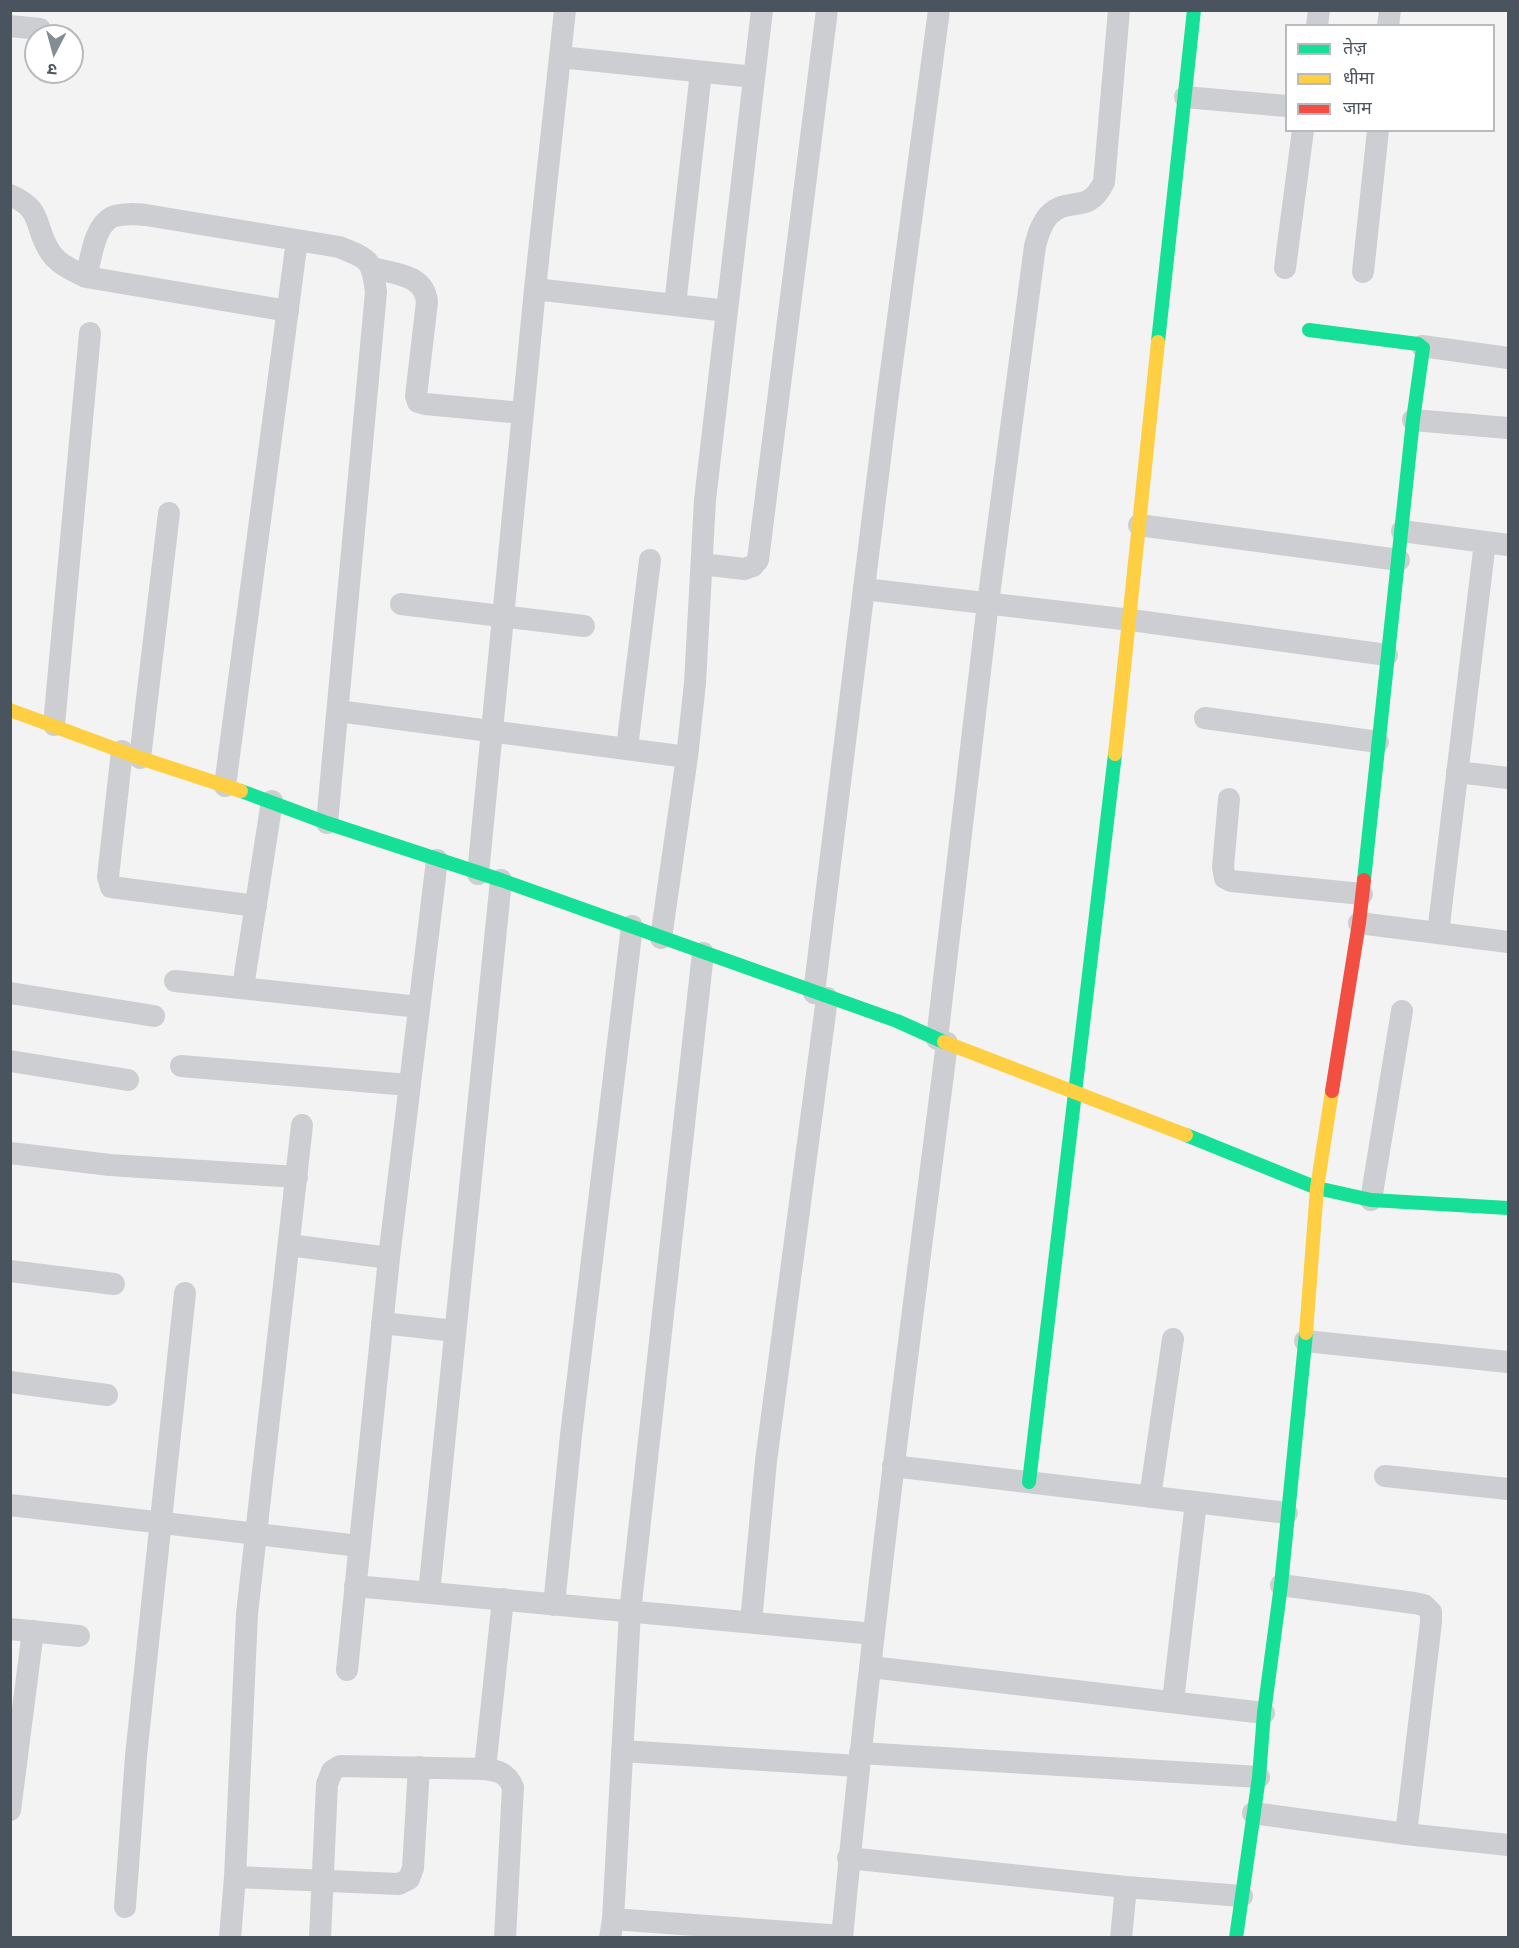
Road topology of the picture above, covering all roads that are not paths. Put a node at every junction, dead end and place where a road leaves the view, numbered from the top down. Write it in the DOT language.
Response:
graph roads {
  1 [pos="565,10"];
  2 [pos="762,10"];
  3 [pos="827,10"];
  4 [pos="939,10"];
  5 [pos="1119,10"];
  6 [pos="1194,10"];
  7 [pos="560,57"];
  8 [pos="700,72"];
  9 [pos="754,77"];
  10 [pos="1185,97"];
  11 [pos="1285,106"];
  12 [pos="1302,132"];
  13 [pos="1378,132"];
  14 [pos="10,195"];
  15 [pos="297,240"];
  16 [pos="373,268"];
  17 [pos="1285,268"];
  18 [pos="1363,272"];
  19 [pos="86,277"];
  20 [pos="535,289"];
  21 [pos="675,305"];
  22 [pos="288,311"];
  23 [pos="727,311"];
  24 [pos="1310,330"];
  25 [pos="90,333"];
  26 [pos="1422,346"];
  27 [pos="1509,358"];
  28 [pos="522,413"];
  29 [pos="1413,420"];
  30 [pos="1509,428"];
  31 [pos="169,513"];
  32 [pos="1139,525"];
  33 [pos="1402,531"];
  34 [pos="1485,542"];
  35 [pos="1509,545"];
  36 [pos="1399,560"];
  37 [pos="650,561"];
  38 [pos="702,564"];
  39 [pos="864,590"];
  40 [pos="988,603"];
  41 [pos="401,604"];
  42 [pos="502,616"];
  43 [pos="1131,620"];
  44 [pos="584,626"];
  45 [pos="1387,655"];
  46 [pos="10,711"];
  47 [pos="338,711"];
  48 [pos="1205,718"];
  49 [pos="54,725"];
  50 [pos="490,730"];
  51 [pos="1378,742"];
  52 [pos="627,747"];
  53 [pos="131,755"];
  54 [pos="687,756"];
  55 [pos="1457,772"];
  56 [pos="1509,778"];
  57 [pos="225,786"];
  58 [pos="1229,799"];
  59 [pos="272,801"];
  60 [pos="327,823"];
  61 [pos="437,860"];
  62 [pos="478,874"];
  63 [pos="501,880"];
  64 [pos="1362,894"];
  65 [pos="256,906"];
  66 [pos="1359,923"];
  67 [pos="632,926"];
  68 [pos="1438,933"];
  69 [pos="661,938"];
  70 [pos="1509,942"];
  71 [pos="703,953"];
  72 [pos="175,981"];
  73 [pos="243,987"];
  74 [pos="10,993"];
  75 [pos="820,995"];
  76 [pos="419,1007"];
  77 [pos="1402,1011"];
  78 [pos="154,1016"];
  79 [pos="942,1041"];
  80 [pos="10,1061"];
  81 [pos="181,1066"];
  82 [pos="128,1080"];
  83 [pos="410,1085"];
  84 [pos="1077,1092"];
  85 [pos="302,1125"];
  86 [pos="10,1153"];
  87 [pos="297,1177"];
  88 [pos="1317,1188"];
  89 [pos="1371,1200"];
  90 [pos="1509,1208"];
  91 [pos="289,1245"];
  92 [pos="389,1258"];
  93 [pos="10,1271"];
  94 [pos="114,1284"];
  95 [pos="185,1293"];
  96 [pos="382,1323"];
  97 [pos="454,1331"];
  98 [pos="1173,1339"];
  99 [pos="1305,1341"];
  100 [pos="1509,1362"];
  101 [pos="10,1382"];
  102 [pos="106,1395"];
  103 [pos="893,1466"];
  104 [pos="1385,1476"];
  105 [pos="1029,1482"];
  106 [pos="1509,1489"];
  107 [pos="1150,1497"];
  108 [pos="1196,1502"];
  109 [pos="10,1505"];
  110 [pos="1287,1513"];
  111 [pos="160,1522"];
  112 [pos="256,1534"];
  113 [pos="359,1546"];
  114 [pos="356,1586"];
  115 [pos="1281,1586"];
  116 [pos="429,1593"];
  117 [pos="503,1599"];
  118 [pos="554,1605"];
  119 [pos="630,1612"];
  120 [pos="751,1622"];
  121 [pos="10,1629"];
  122 [pos="33,1631"];
  123 [pos="874,1634"];
  124 [pos="79,1636"];
  125 [pos="871,1667"];
  126 [pos="347,1670"];
  127 [pos="1173,1701"];
  128 [pos="1264,1713"];
  129 [pos="622,1751"];
  130 [pos="859,1760"];
  131 [pos="418,1767"];
  132 [pos="485,1768"];
  133 [pos="1259,1777"];
  134 [pos="10,1810"];
  135 [pos="1253,1813"];
  136 [pos="1406,1834"];
  137 [pos="1509,1845"];
  138 [pos="848,1858"];
  139 [pos="235,1877"];
  140 [pos="323,1881"];
  141 [pos="1126,1887"];
  142 [pos="1242,1896"];
  143 [pos="125,1907"];
  144 [pos="611,1928"];
  145 [pos="719,1932"];
  146 [pos="842,1937"];
  147 [pos="230,1938"];
  148 [pos="320,1938"];
  149 [pos="505,1938"];
  150 [pos="1122,1938"];
  151 [pos="1236,1938"];
  1 -- 7 [label="street"];
  2 -- 9 [label="street"];
  3 -- 38 [label="street"];
  4 -- 39 [label="street"];
  5 -- 40 [label="street"];
  6 -- 10 [label="street"];
  7 -- 8 [label="street"];
  7 -- 20 [label="street"];
  8 -- 9 [label="street"];
  8 -- 21 [label="street"];
  9 -- 23 [label="street"];
  10 -- 11 [label="street"];
  10 -- 32 [label="street"];
  12 -- 17 [label="street"];
  13 -- 18 [label="street"];
  14 -- 19 [label="street"];
  15 -- 16 [label="street"];
  15 -- 19 [label="street"];
  15 -- 22 [label="street"];
  16 -- 28 [label="street"];
  16 -- 47 [label="street"];
  19 -- 22 [label="street"];
  20 -- 21 [label="street"];
  20 -- 28 [label="street"];
  21 -- 23 [label="street"];
  22 -- 57 [label="street"];
  23 -- 38 [label="street"];
  24 -- 26 [label="street"];
  25 -- 49 [label="street"];
  26 -- 27 [label="street"];
  26 -- 29 [label="street"];
  28 -- 42 [label="street"];
  29 -- 30 [label="street"];
  29 -- 33 [label="street"];
  31 -- 53 [label="street"];
  32 -- 36 [label="street"];
  32 -- 43 [label="street"];
  33 -- 34 [label="street"];
  33 -- 36 [label="street"];
  34 -- 35 [label="street"];
  34 -- 55 [label="street"];
  36 -- 45 [label="street"];
  37 -- 52 [label="street"];
  38 -- 54 [label="street"];
  39 -- 40 [label="street"];
  39 -- 75 [label="street"];
  40 -- 43 [label="street"];
  40 -- 79 [label="street"];
  41 -- 42 [label="street"];
  42 -- 44 [label="street"];
  42 -- 50 [label="street"];
  43 -- 45 [label="street"];
  43 -- 84 [label="street"];
  45 -- 51 [label="street"];
  46 -- 49 [label="street"];
  47 -- 50 [label="street"];
  47 -- 60 [label="street"];
  48 -- 51 [label="street"];
  49 -- 53 [label="street"];
  50 -- 52 [label="street"];
  50 -- 62 [label="street"];
  51 -- 64 [label="street"];
  52 -- 54 [label="street"];
  53 -- 57 [label="street"];
  53 -- 65 [label="street"];
  54 -- 69 [label="street"];
  55 -- 56 [label="street"];
  55 -- 68 [label="street"];
  57 -- 59 [label="street"];
  58 -- 64 [label="street"];
  59 -- 60 [label="street"];
  59 -- 65 [label="street"];
  60 -- 61 [label="street"];
  61 -- 62 [label="street"];
  61 -- 76 [label="street"];
  62 -- 63 [label="street"];
  63 -- 67 [label="street"];
  63 -- 97 [label="street"];
  64 -- 66 [label="street"];
  65 -- 73 [label="street"];
  66 -- 68 [label="street"];
  66 -- 88 [label="street"];
  67 -- 69 [label="street"];
  67 -- 118 [label="street"];
  68 -- 70 [label="street"];
  69 -- 71 [label="street"];
  71 -- 75 [label="street"];
  71 -- 119 [label="street"];
  72 -- 73 [label="street"];
  73 -- 76 [label="street"];
  74 -- 78 [label="street"];
  75 -- 79 [label="street"];
  75 -- 120 [label="street"];
  76 -- 83 [label="street"];
  77 -- 89 [label="street"];
  79 -- 84 [label="street"];
  79 -- 103 [label="street"];
  80 -- 82 [label="street"];
  81 -- 83 [label="street"];
  83 -- 92 [label="street"];
  84 -- 88 [label="street"];
  84 -- 105 [label="street"];
  85 -- 87 [label="street"];
  86 -- 87 [label="street"];
  87 -- 91 [label="street"];
  88 -- 89 [label="street"];
  88 -- 99 [label="street"];
  89 -- 90 [label="street"];
  91 -- 92 [label="street"];
  91 -- 112 [label="street"];
  92 -- 96 [label="street"];
  93 -- 94 [label="street"];
  95 -- 111 [label="street"];
  96 -- 97 [label="street"];
  96 -- 113 [label="street"];
  97 -- 116 [label="street"];
  98 -- 107 [label="street"];
  99 -- 100 [label="street"];
  99 -- 110 [label="street"];
  101 -- 102 [label="street"];
  103 -- 105 [label="street"];
  103 -- 123 [label="street"];
  104 -- 106 [label="street"];
  105 -- 107 [label="street"];
  107 -- 108 [label="street"];
  108 -- 110 [label="street"];
  108 -- 127 [label="street"];
  109 -- 111 [label="street"];
  110 -- 115 [label="street"];
  111 -- 112 [label="street"];
  111 -- 143 [label="street"];
  112 -- 113 [label="street"];
  112 -- 139 [label="street"];
  113 -- 114 [label="street"];
  114 -- 116 [label="street"];
  114 -- 126 [label="street"];
  115 -- 128 [label="street"];
  115 -- 136 [label="street"];
  116 -- 117 [label="street"];
  117 -- 118 [label="street"];
  117 -- 132 [label="street"];
  118 -- 119 [label="street"];
  119 -- 120 [label="street"];
  119 -- 129 [label="street"];
  120 -- 123 [label="street"];
  121 -- 122 [label="street"];
  122 -- 124 [label="street"];
  122 -- 134 [label="street"];
  123 -- 125 [label="street"];
  125 -- 127 [label="street"];
  125 -- 130 [label="street"];
  127 -- 128 [label="street"];
  128 -- 133 [label="street"];
  129 -- 130 [label="street"];
  129 -- 144 [label="street"];
  130 -- 133 [label="street"];
  130 -- 138 [label="street"];
  131 -- 132 [label="street"];
  131 -- 140 [label="street"];
  131 -- 140 [label="street"];
  132 -- 149 [label="street"];
  133 -- 135 [label="street"];
  135 -- 136 [label="street"];
  135 -- 142 [label="street"];
  136 -- 137 [label="street"];
  138 -- 141 [label="street"];
  138 -- 146 [label="street"];
  139 -- 140 [label="street"];
  139 -- 147 [label="street"];
  140 -- 148 [label="street"];
  141 -- 142 [label="street"];
  141 -- 150 [label="street"];
  142 -- 151 [label="street"];
  144 -- 145 [label="street"];
  145 -- 146 [label="street"];
}
